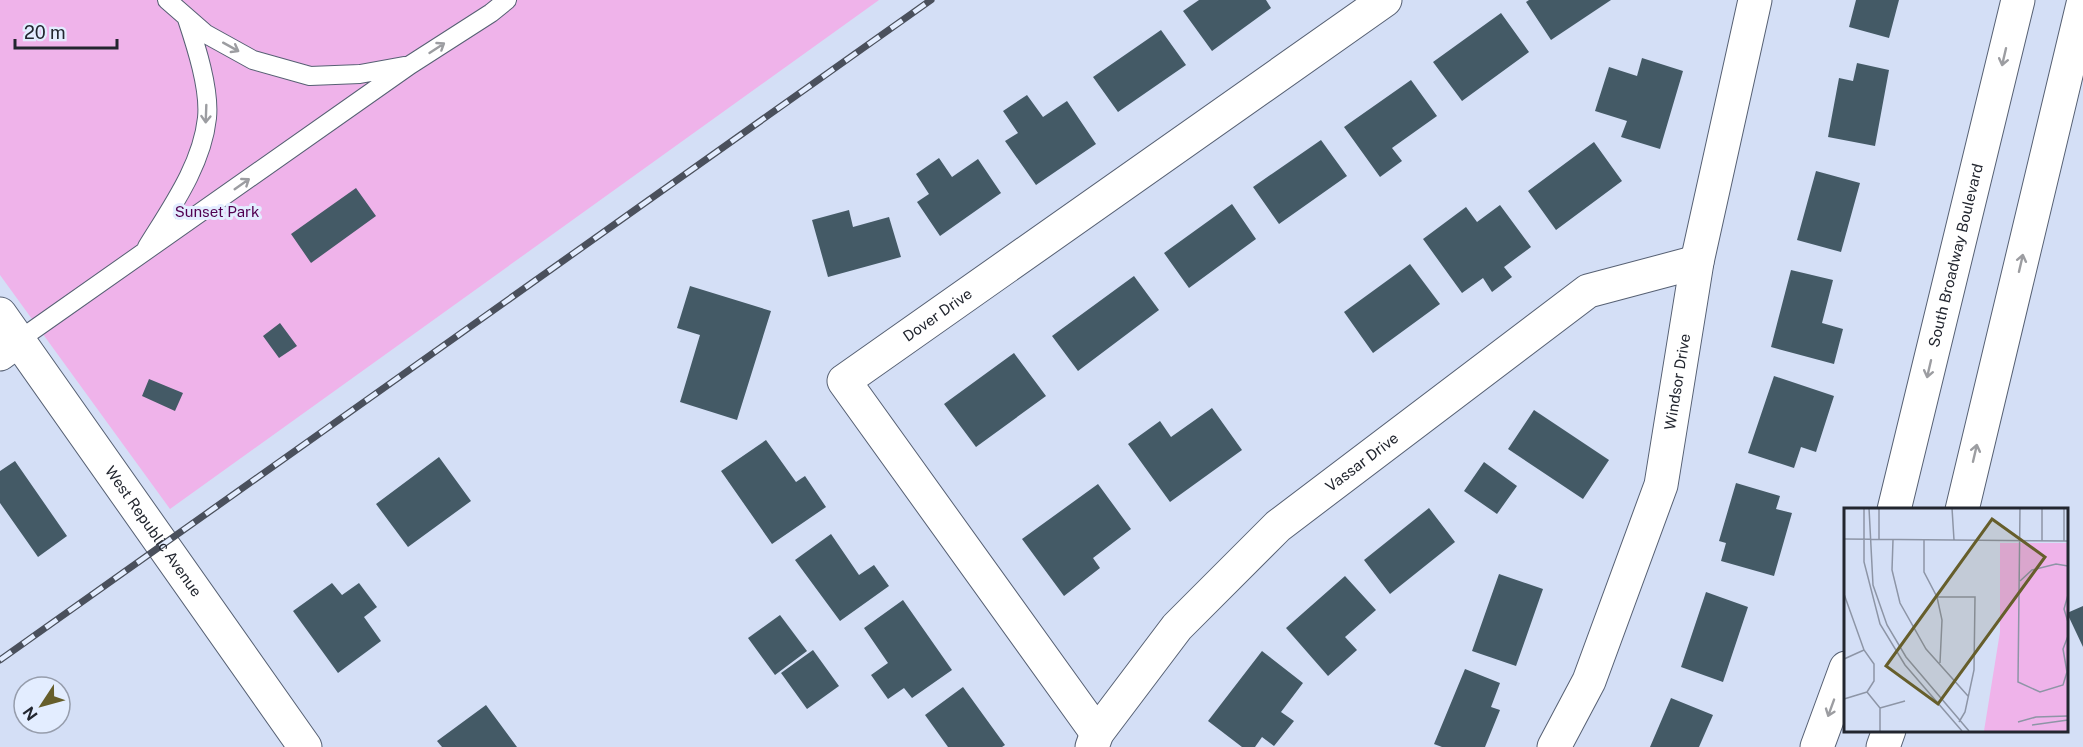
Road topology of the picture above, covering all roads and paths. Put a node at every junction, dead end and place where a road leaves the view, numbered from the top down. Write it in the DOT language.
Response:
graph roads {
  1 [pos="167,0"];
  2 [pos="507,0"];
  3 [pos="1385,0"];
  4 [pos="1755,0"];
  5 [pos="2018,0"];
  6 [pos="2083,4"];
  7 [pos="186,17"];
  8 [pos="410,65"];
  9 [pos="143,254"];
  10 [pos="1697,262"];
  11 [pos="0,314"];
  12 [pos="10,347"];
  13 [pos="1894,508"];
  14 [pos="1962,508"];
  15 [pos="1844,673"];
  16 [pos="1888,732"];
  17 [pos="1094,740"];
  18 [pos="305,747"];
  19 [pos="1554,747"];
  20 [pos="1817,747"];
  21 [pos="1883,747"];
  1 -- 7 [label="lane"];
  8 -- 2 [label="lane, one-way"];
  3 -- 17 [label="street, Dover Drive"];
  4 -- 10 [label="street, Windsor Drive"];
  5 -- 13 [label="street, South Broadway Boulevard, one-way"];
  14 -- 6 [label="street, one-way"];
  7 -- 8 [label="lane, one-way"];
  7 -- 9 [label="lane, one-way"];
  9 -- 8 [label="lane, one-way"];
  9 -- 12 [label="lane"];
  10 -- 17 [label="street, Vassar Drive"];
  10 -- 19 [label="street, Windsor Drive"];
  11 -- 12 [label="street, West Republic Avenue"];
  12 -- 18 [label="street, West Republic Avenue"];
  15 -- 20 [label="street, one-way"];
  16 -- 21 [label="street"];
}
